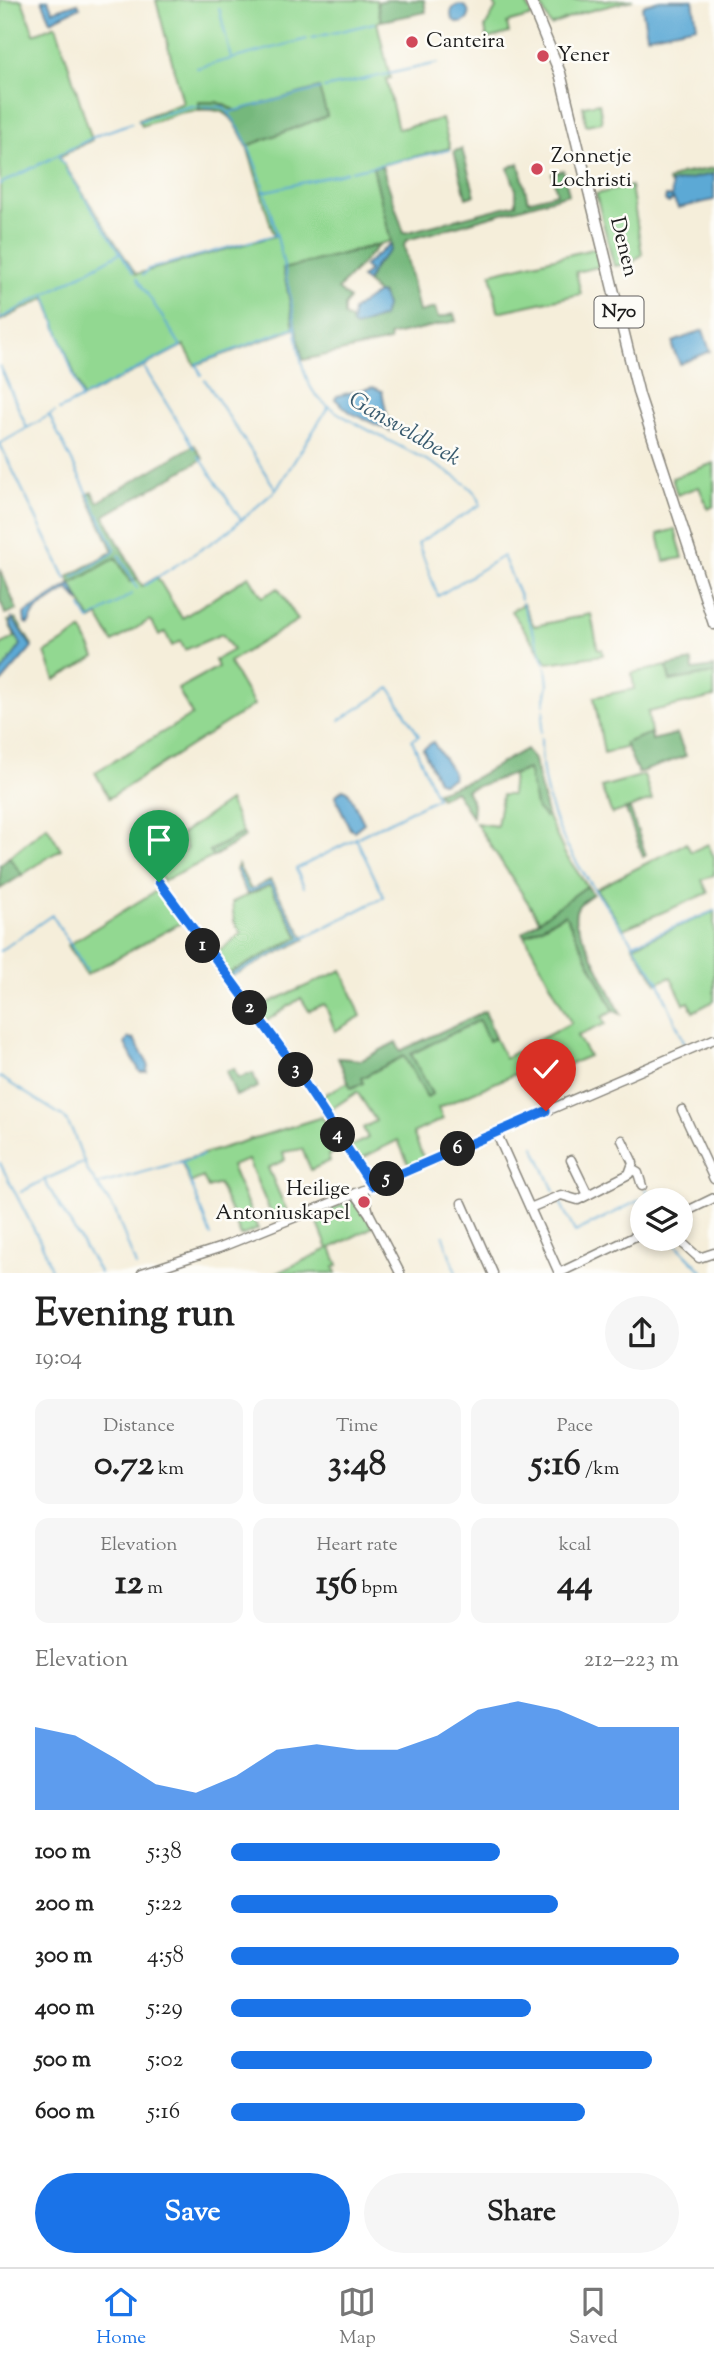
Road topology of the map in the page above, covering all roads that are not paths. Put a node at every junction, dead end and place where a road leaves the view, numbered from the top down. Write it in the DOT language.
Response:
graph roads {
  1 [pos="530,0"];
  2 [pos="714,624"];
  3 [pos="159,882"];
  4 [pos="714,1039"];
  5 [pos="682,1110"];
  6 [pos="496,1132"];
  7 [pos="622,1140"];
  8 [pos="571,1160"];
  9 [pos="633,1170"];
  10 [pos="714,1180"];
  11 [pos="642,1186"];
  12 [pos="363,1189"];
  13 [pos="588,1195"];
  14 [pos="714,1198"];
  15 [pos="463,1203"];
  16 [pos="530,1208"];
  17 [pos="693,1208"];
  18 [pos="630,1239"];
  19 [pos="691,1251"];
  20 [pos="714,1253"];
  21 [pos="142,1273"];
  22 [pos="400,1273"];
  23 [pos="494,1273"];
  24 [pos="559,1273"];
  1 -- 2 [label="main road, Denen / N70"];
  3 -- 12 [label="street"];
  4 -- 6 [label="street"];
  5 -- 10 [label="street"];
  6 -- 12 [label="street"];
  6 -- 16 [label="street"];
  7 -- 9 [label="street"];
  8 -- 13 [label="street"];
  9 -- 11 [label="street"];
  9 -- 13 [label="street"];
  12 -- 21 [label="street"];
  12 -- 22 [label="street"];
  13 -- 16 [label="street"];
  14 -- 17 [label="street"];
  15 -- 23 [label="street"];
  16 -- 24 [label="street"];
  18 -- 24 [label="street"];
  19 -- 20 [label="street"];
}
